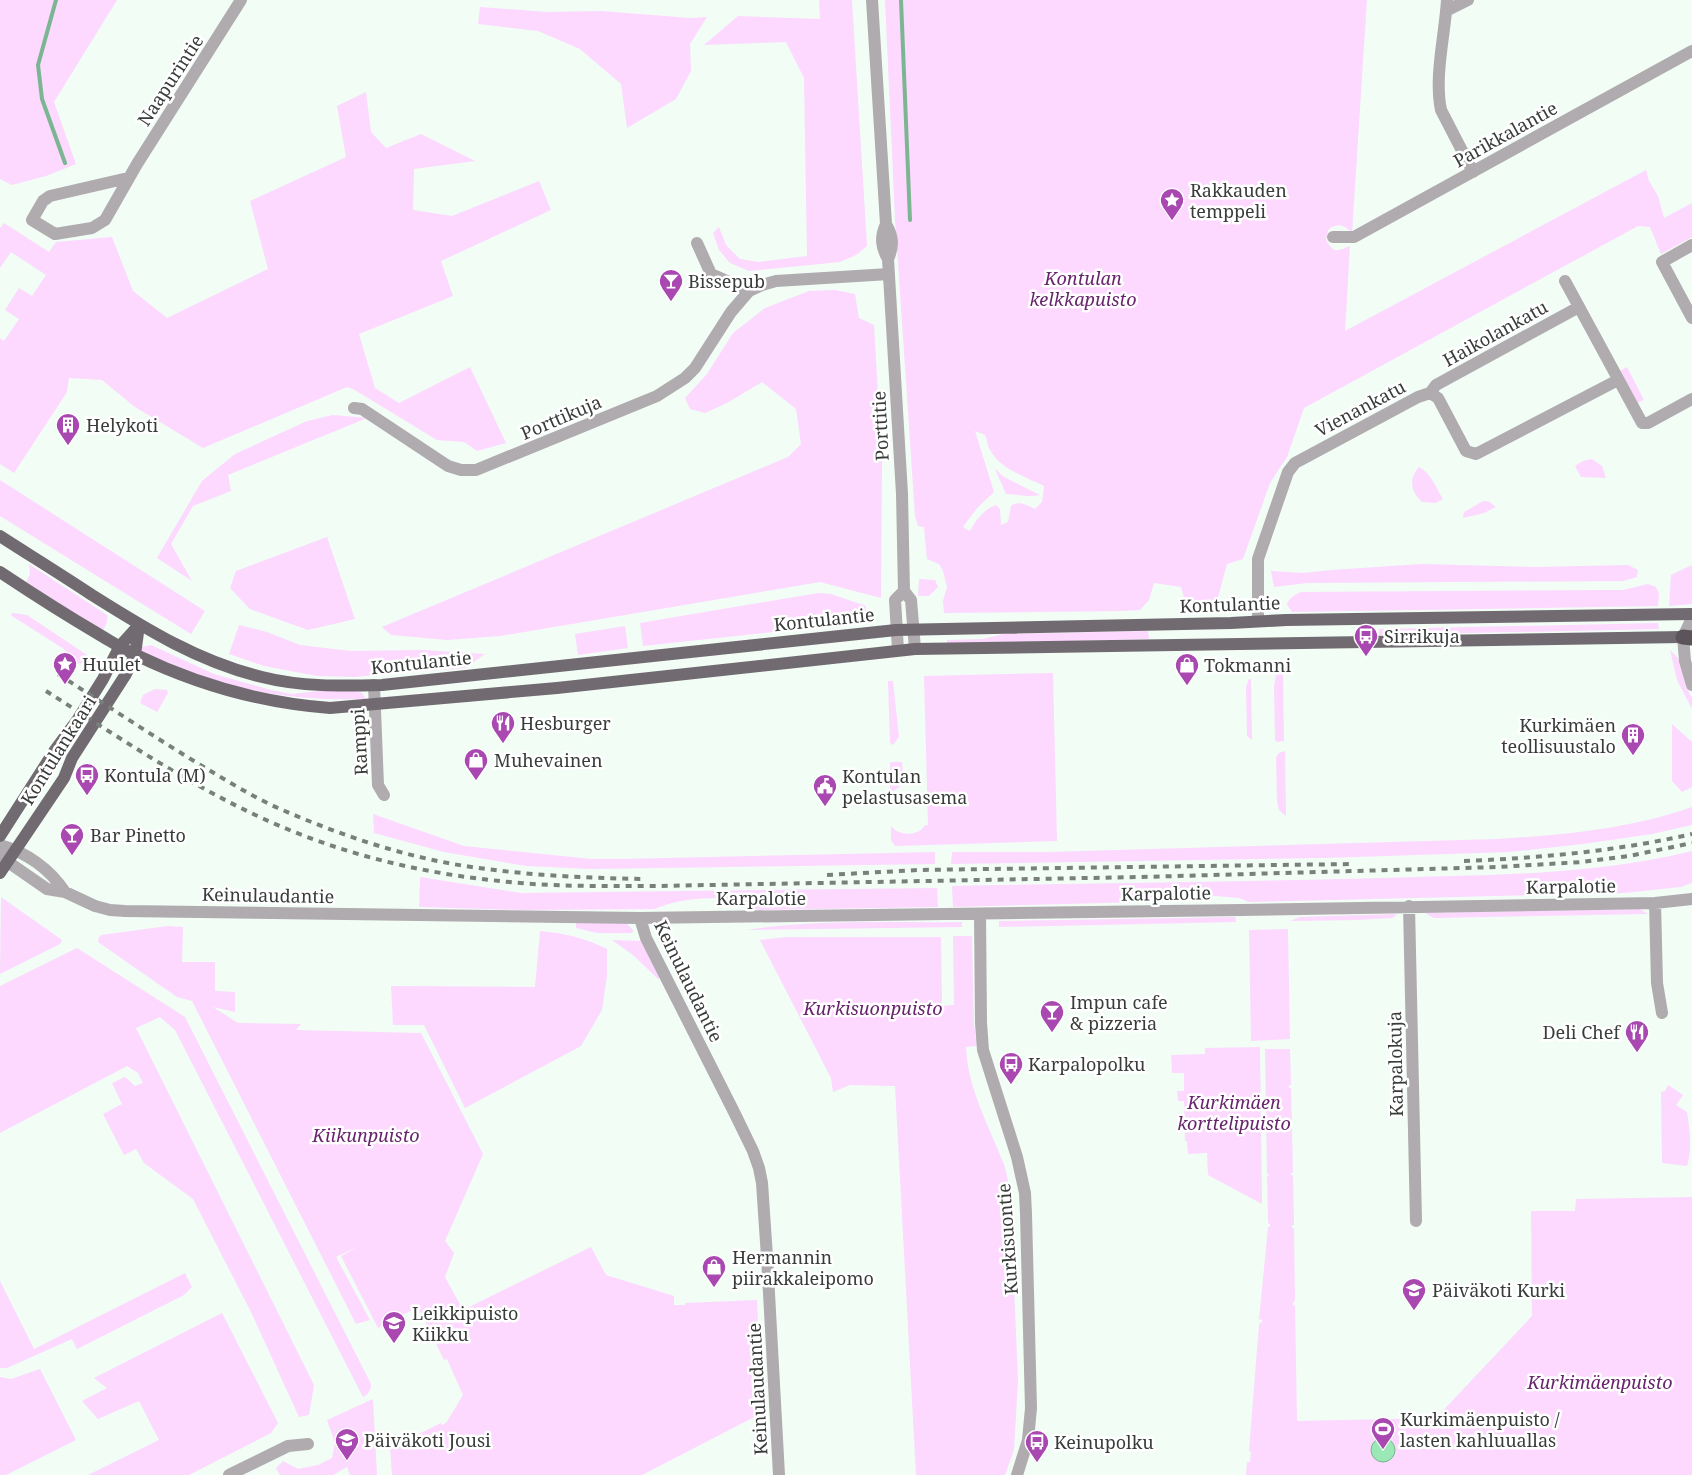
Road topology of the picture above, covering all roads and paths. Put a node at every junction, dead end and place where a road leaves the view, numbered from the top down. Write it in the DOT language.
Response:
graph roads {
  1 [pos="241,0"];
  2 [pos="872,0"];
  3 [pos="1468,0"];
  4 [pos="1447,6"];
  5 [pos="1692,51"];
  6 [pos="1473,172"];
  7 [pos="128,178"];
  8 [pos="1333,237"];
  9 [pos="697,242"];
  10 [pos="1692,245"];
  11 [pos="889,274"];
  12 [pos="1565,281"];
  13 [pos="749,291"];
  14 [pos="1579,307"];
  15 [pos="1692,318"];
  16 [pos="1618,380"];
  17 [pos="1430,393"];
  18 [pos="1692,399"];
  19 [pos="354,408"];
  20 [pos="0,536"];
  21 [pos="0,572"];
  22 [pos="904,591"];
  23 [pos="1692,614"];
  24 [pos="1692,618"];
  25 [pos="1258,621"];
  26 [pos="139,625"];
  27 [pos="914,628"];
  28 [pos="896,630"];
  29 [pos="1688,637"];
  30 [pos="120,646"];
  31 [pos="915,649"];
  32 [pos="898,650"];
  33 [pos="136,655"];
  34 [pos="374,685"];
  35 [pos="1692,685"];
  36 [pos="374,705"];
  37 [pos="384,795"];
  38 [pos="0,836"];
  39 [pos="0,845"];
  40 [pos="16,850"];
  41 [pos="0,851"];
  42 [pos="8,862"];
  43 [pos="0,873"];
  44 [pos="65,892"];
  45 [pos="1692,899"];
  46 [pos="1655,903"];
  47 [pos="1409,906"];
  48 [pos="980,914"];
  49 [pos="640,918"];
  50 [pos="1662,1014"];
  51 [pos="1416,1221"];
  52 [pos="308,1444"];
  53 [pos="229,1475"];
  54 [pos="779,1475"];
  55 [pos="1016,1475"];
  1 -- 7 [label="street, Naapurintie"];
  2 -- 11 [label="street, Porttitie"];
  3 -- 4 [label="street"];
  4 -- 6 [label="street"];
  5 -- 6 [label="street, Parikkalantie"];
  6 -- 8 [label="street, Parikkalantie"];
  7 -- 7 [label="street, Naapurintie"];
  9 -- 13 [label="street"];
  10 -- 15 [label="street"];
  11 -- 13 [label="street, Porttikuja"];
  11 -- 22 [label="street, Porttitie"];
  12 -- 14 [label="street"];
  13 -- 19 [label="street, Porttikuja"];
  14 -- 16 [label="street"];
  14 -- 17 [label="street, Haikolankatu"];
  16 -- 17 [label="street, Vienankatu"];
  16 -- 18 [label="street"];
  17 -- 25 [label="street, Vienankatu"];
  20 -- 26 [label="main road, Kontulantie"];
  21 -- 30 [label="main road"];
  22 -- 27 [label="street, Porttitie"];
  22 -- 28 [label="street, Porttitie"];
  23 -- 25 [label="main road, Kontulantie"];
  24 -- 29 [label="street"];
  25 -- 27 [label="main road, Kontulantie"];
  26 -- 30 [label="main road, Kontulankaari"];
  26 -- 33 [label="main road, Kontulankaari"];
  26 -- 34 [label="main road, Kontulantie"];
  27 -- 28 [label="main road, Kontulantie"];
  27 -- 31 [label="street, Porttitie"];
  28 -- 32 [label="street, Porttitie"];
  28 -- 34 [label="main road, Kontulantie"];
  29 -- 31 [label="main road"];
  29 -- 35 [label="street"];
  30 -- 33 [label="main road"];
  30 -- 38 [label="main road, Kontulankaari"];
  31 -- 32 [label="main road"];
  32 -- 36 [label="main road"];
  33 -- 36 [label="main road"];
  33 -- 40 [label="main road, Kontulankaari"];
  34 -- 36 [label="street, Ramppi"];
  36 -- 37 [label="street, Ramppi"];
  39 -- 40 [label="street, Keinulaudantie"];
  40 -- 42 [label="main road, Kontulankaari"];
  40 -- 44 [label="street, Keinulaudantie"];
  41 -- 42 [label="street, Keinulaudantie"];
  42 -- 43 [label="main road, Kontulankaari"];
  42 -- 44 [label="street, Keinulaudantie"];
  44 -- 49 [label="street, Keinulaudantie"];
  45 -- 46 [label="street, Karpalotie"];
  46 -- 47 [label="street, Karpalotie"];
  46 -- 50 [label="street"];
  47 -- 48 [label="street, Karpalotie"];
  47 -- 51 [label="street, Karpalokuja"];
  48 -- 49 [label="street, Karpalotie"];
  48 -- 55 [label="street, Kurkisuontie"];
  49 -- 54 [label="street, Keinulaudantie"];
  52 -- 53 [label="street"];
}
